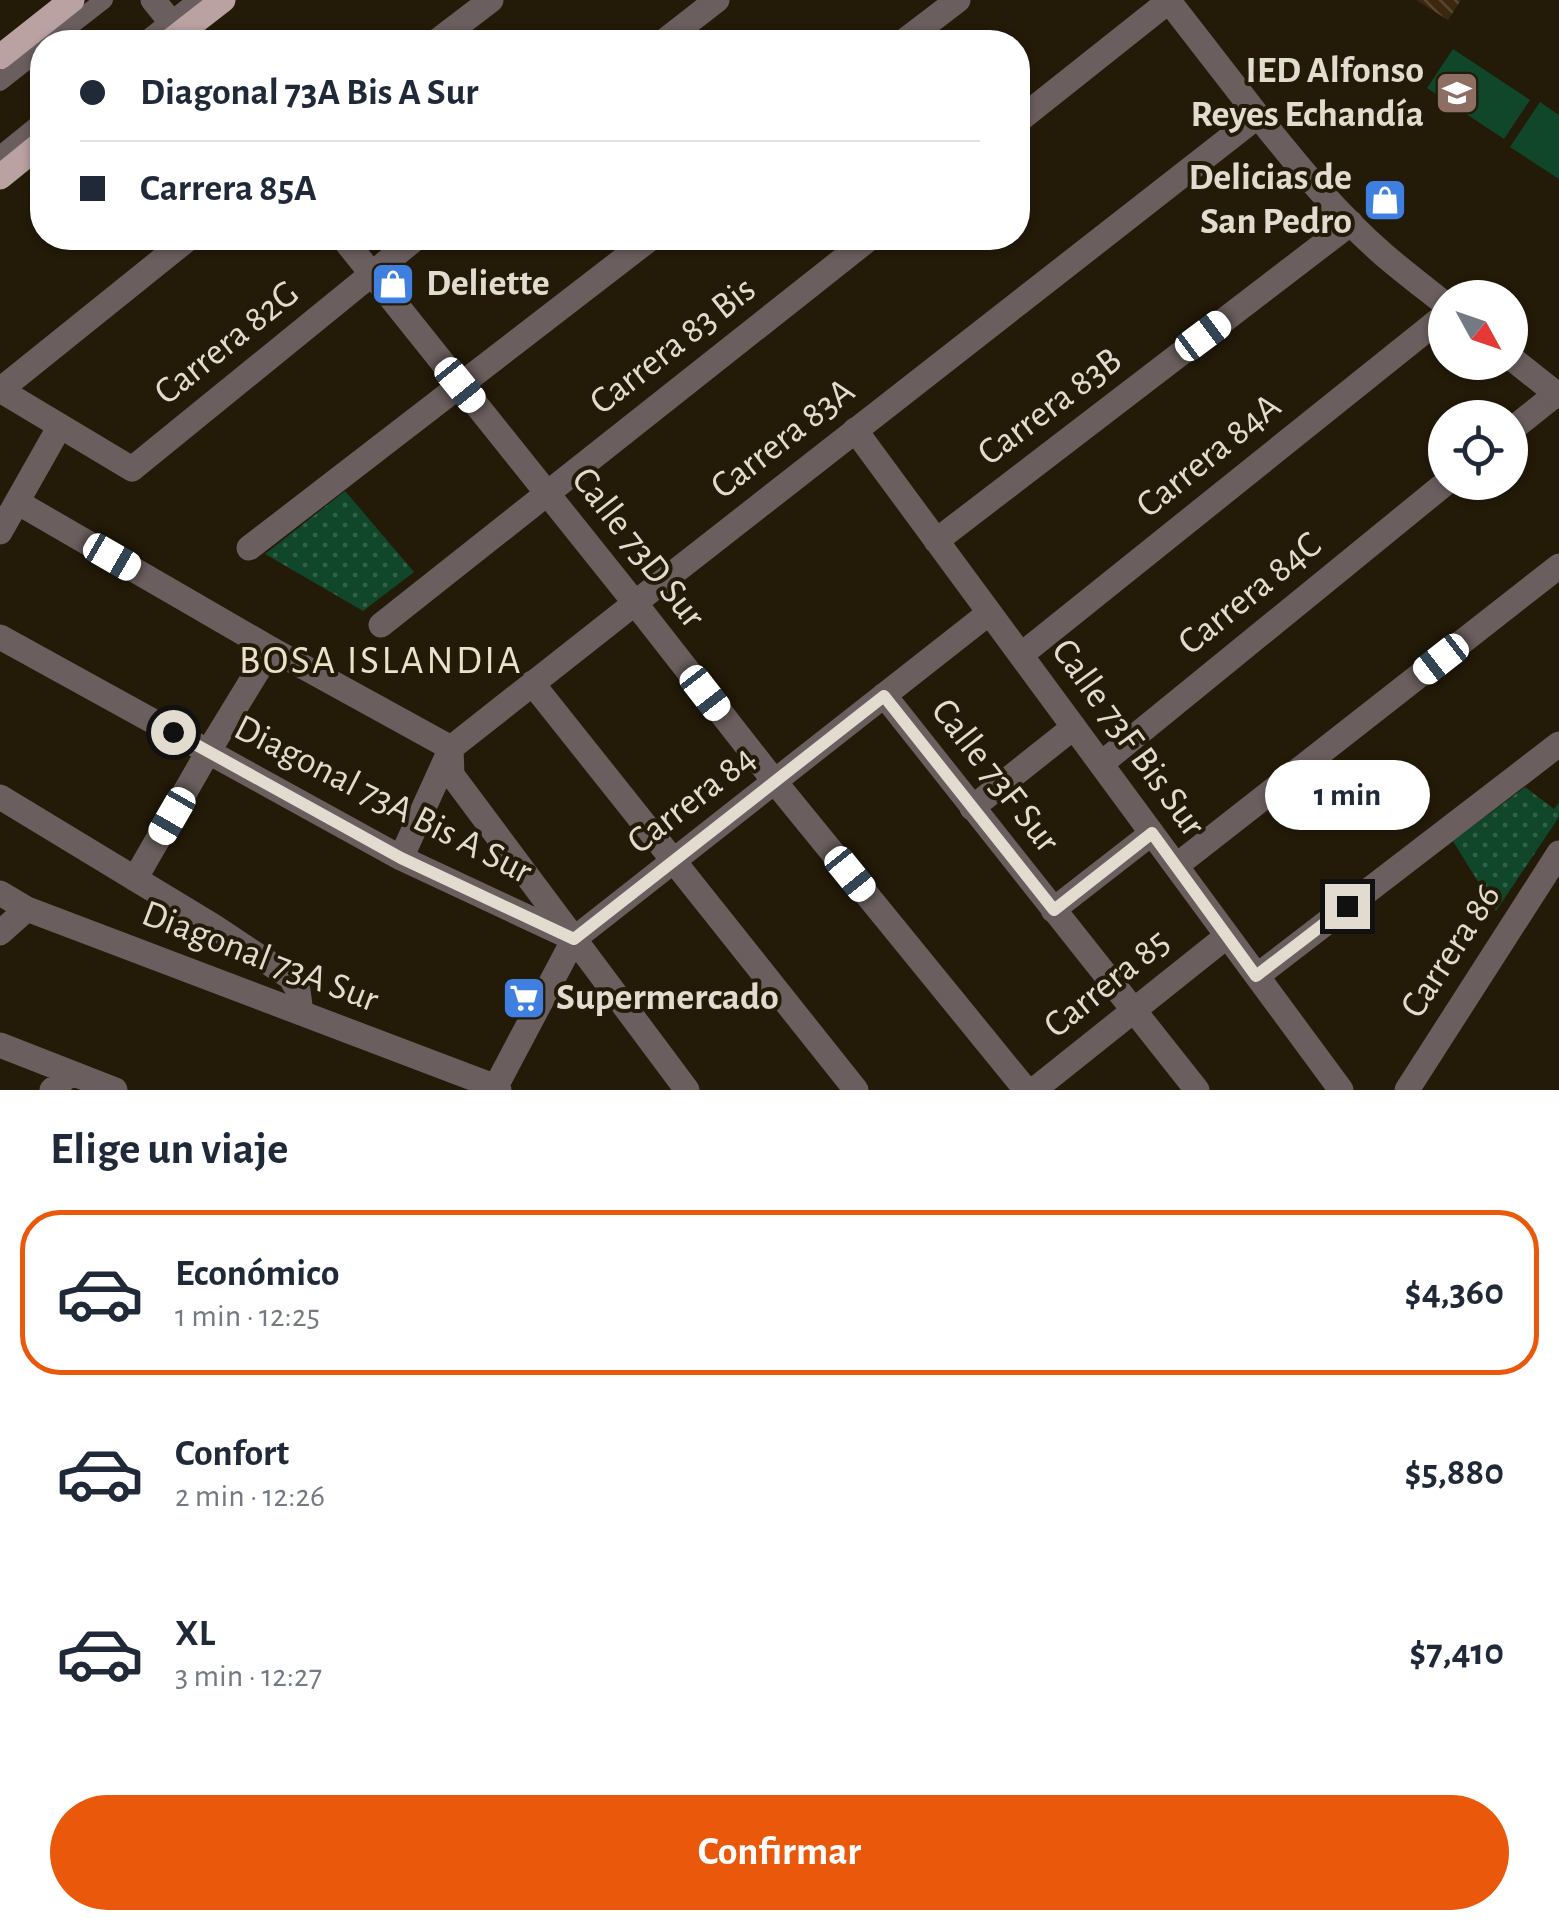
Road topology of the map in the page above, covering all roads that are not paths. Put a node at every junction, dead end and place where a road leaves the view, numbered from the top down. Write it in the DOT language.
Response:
graph roads {
  1 [pos="72,0"];
  2 [pos="104,0"];
  3 [pos="153,0"];
  4 [pos="197,0"];
  5 [pos="223,0"];
  6 [pos="491,0"];
  7 [pos="717,0"];
  8 [pos="958,0"];
  9 [pos="1168,0"];
  10 [pos="34,30"];
  11 [pos="65,30"];
  12 [pos="174,30"];
  13 [pos="180,30"];
  14 [pos="184,30"];
  15 [pos="452,30"];
  16 [pos="678,30"];
  17 [pos="919,30"];
  18 [pos="30,33"];
  19 [pos="0,57"];
  20 [pos="30,58"];
  21 [pos="0,82"];
  22 [pos="1030,111"];
  23 [pos="1258,116"];
  24 [pos="30,131"];
  25 [pos="30,153"];
  26 [pos="0,155"];
  27 [pos="0,177"];
  28 [pos="1351,223"];
  29 [pos="175,250"];
  30 [pos="353,250"];
  31 [pos="401,250"];
  32 [pos="635,250"];
  33 [pos="855,250"];
  34 [pos="371,273"];
  35 [pos="1428,290"];
  36 [pos="1428,330"];
  37 [pos="1528,371"];
  38 [pos="460,385"];
  39 [pos="0,390"];
  40 [pos="1558,395"];
  41 [pos="1528,418"];
  42 [pos="60,426"];
  43 [pos="855,430"];
  44 [pos="547,494"];
  45 [pos="1428,497"];
  46 [pos="17,502"];
  47 [pos="0,532"];
  48 [pos="936,541"];
  49 [pos="249,548"];
  50 [pos="1559,566"];
  51 [pos="634,604"];
  52 [pos="989,613"];
  53 [pos="381,625"];
  54 [pos="0,637"];
  55 [pos="271,649"];
  56 [pos="1021,655"];
  57 [pos="532,684"];
  58 [pos="884,696"];
  59 [pos="1074,727"];
  60 [pos="1559,744"];
  61 [pos="451,748"];
  62 [pos="208,752"];
  63 [pos="1100,764"];
  64 [pos="775,782"];
  65 [pos="0,798"];
  66 [pos="972,808"];
  67 [pos="1152,833"];
  68 [pos="1559,852"];
  69 [pos="401,858"];
  70 [pos="674,862"];
  71 [pos="1176,866"];
  72 [pos="135,879"];
  73 [pos="0,893"];
  74 [pos="26,910"];
  75 [pos="1054,910"];
  76 [pos="0,933"];
  77 [pos="1227,936"];
  78 [pos="574,939"];
  79 [pos="1256,976"];
  80 [pos="1134,1010"];
  81 [pos="301,1012"];
  82 [pos="0,1045"];
  83 [pos="62,1082"];
  84 [pos="496,1089"];
  85 [pos="115,1090"];
  86 [pos="687,1090"];
  87 [pos="856,1090"];
  88 [pos="1026,1090"];
  89 [pos="1034,1090"];
  90 [pos="1197,1090"];
  91 [pos="1340,1090"];
  92 [pos="1406,1090"];
  1 -- 10 [label="main road"];
  2 -- 11 [label="lane"];
  3 -- 12 [label="street"];
  4 -- 13 [label="lane"];
  5 -- 14 [label="main road"];
  6 -- 15 [label="street"];
  7 -- 16 [label="street"];
  8 -- 17 [label="street"];
  9 -- 22 [label="street"];
  9 -- 23 [label="street"];
  18 -- 19 [label="main road"];
  20 -- 21 [label="lane"];
  23 -- 28 [label="street"];
  23 -- 43 [label="street, Carrera 83A"];
  24 -- 26 [label="lane"];
  25 -- 27 [label="main road"];
  28 -- 35 [label="street"];
  28 -- 48 [label="street, Carrera 83B"];
  29 -- 39 [label="street"];
  30 -- 34 [label="street, Calle 73D Sur"];
  31 -- 34 [label="street, Carrera 82G"];
  32 -- 38 [label="street"];
  33 -- 44 [label="street, Carrera 83 Bis"];
  34 -- 38 [label="street, Calle 73D Sur"];
  34 -- 42 [label="street, Carrera 82G"];
  36 -- 56 [label="street, Carrera 84A"];
  37 -- 40 [label="street"];
  38 -- 44 [label="street, Calle 73D Sur"];
  38 -- 49 [label="street"];
  39 -- 42 [label="street"];
  40 -- 41 [label="street"];
  42 -- 46 [label="street"];
  43 -- 48 [label="street, Calle 73F Bis Sur"];
  43 -- 51 [label="street, Carrera 83A"];
  44 -- 51 [label="street, Calle 73D Sur"];
  44 -- 53 [label="street, Carrera 83 Bis"];
  45 -- 63 [label="street, Carrera 84C"];
  46 -- 47 [label="street"];
  46 -- 55 [label="street"];
  48 -- 52 [label="street, Calle 73F Bis Sur"];
  50 -- 71 [label="street"];
  51 -- 57 [label="street, Carrera 83A"];
  51 -- 64 [label="street, Calle 73D Sur"];
  52 -- 56 [label="street, Calle 73F Bis Sur"];
  52 -- 58 [label="street, Carrera 84"];
  54 -- 62 [label="street, Diagonal 73A Bis A Sur"];
  55 -- 61 [label="street"];
  55 -- 62 [label="street"];
  56 -- 59 [label="street, Calle 73F Bis Sur"];
  57 -- 61 [label="street, Carrera 83A"];
  57 -- 70 [label="street"];
  58 -- 64 [label="street, Carrera 84"];
  58 -- 66 [label="street, Calle 73F Sur"];
  59 -- 63 [label="street, Calle 73F Bis Sur"];
  59 -- 66 [label="street"];
  60 -- 79 [label="street"];
  61 -- 69 [label="street, Carrera 83A"];
  61 -- 78 [label="street"];
  62 -- 69 [label="street, Diagonal 73A Bis A Sur"];
  62 -- 72 [label="street"];
  63 -- 67 [label="street, Calle 73F Bis Sur"];
  64 -- 70 [label="street, Carrera 84"];
  64 -- 88 [label="street, Calle 73D Sur"];
  65 -- 72 [label="street"];
  66 -- 75 [label="street, Calle 73F Sur"];
  67 -- 71 [label="street, Calle 73F Bis Sur"];
  67 -- 75 [label="street"];
  68 -- 92 [label="street, Carrera 86"];
  69 -- 78 [label="street, Diagonal 73A Bis A Sur"];
  70 -- 78 [label="street, Carrera 84"];
  70 -- 87 [label="street"];
  71 -- 77 [label="street, Calle 73F Bis Sur"];
  72 -- 81 [label="street"];
  73 -- 74 [label="street, Diagonal 73A Sur"];
  74 -- 76 [label="street"];
  74 -- 81 [label="street, Diagonal 73A Sur"];
  75 -- 80 [label="street, Calle 73F Sur"];
  77 -- 79 [label="street, Calle 73F Bis Sur"];
  77 -- 80 [label="street, Carrera 85"];
  78 -- 84 [label="street, Carrera 84"];
  78 -- 86 [label="street"];
  79 -- 91 [label="street, Calle 73F Bis Sur"];
  80 -- 89 [label="street, Carrera 85"];
  80 -- 90 [label="street, Calle 73F Sur"];
  81 -- 84 [label="street, Diagonal 73A Sur"];
  82 -- 83 [label="street"];
  83 -- 85 [label="street"];
}
